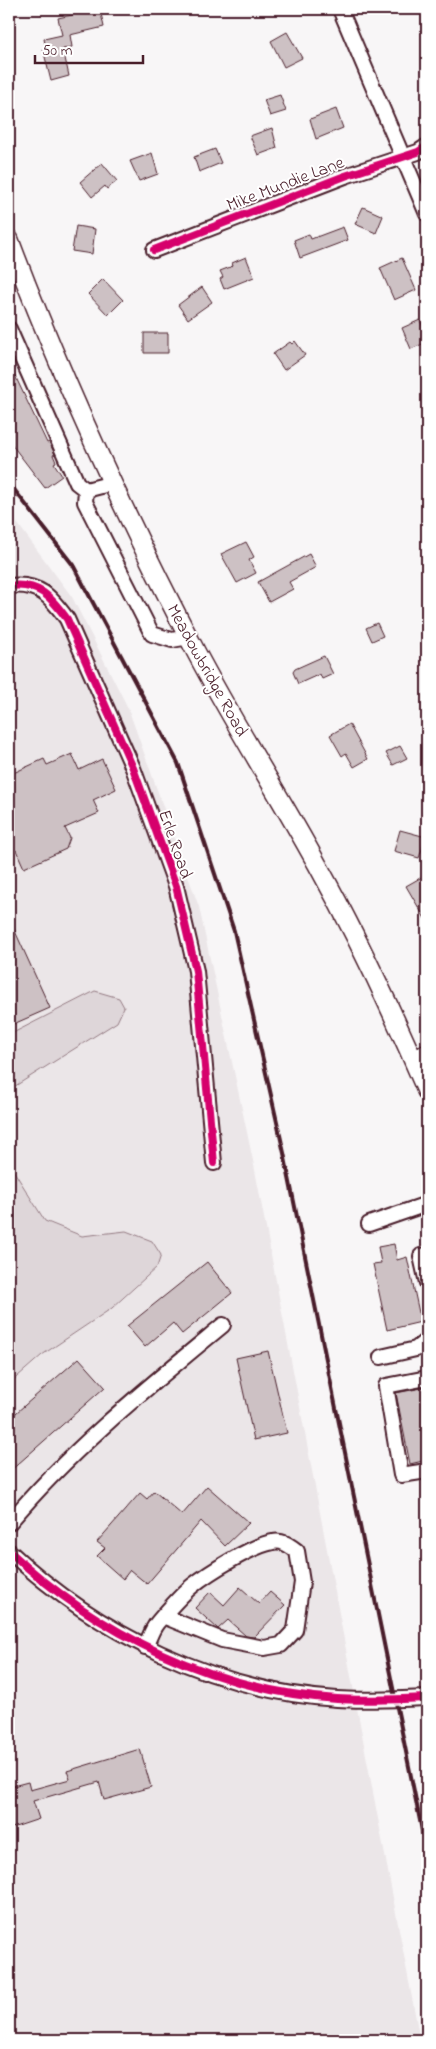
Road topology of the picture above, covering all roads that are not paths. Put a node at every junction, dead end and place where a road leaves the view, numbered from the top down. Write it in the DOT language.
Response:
graph roads {
  1 [pos="340,9"];
  2 [pos="427,146"];
  3 [pos="403,156"];
  4 [pos="427,214"];
  5 [pos="9,239"];
  6 [pos="154,250"];
  7 [pos="13,263"];
  8 [pos="9,329"];
  9 [pos="113,483"];
  10 [pos="86,490"];
  11 [pos="9,586"];
  12 [pos="189,638"];
  13 [pos="420,1055"];
  14 [pos="427,1092"];
  15 [pos="214,1163"];
  16 [pos="427,1204"];
  17 [pos="369,1224"];
  18 [pos="427,1254"];
  19 [pos="427,1283"];
  20 [pos="223,1325"];
  21 [pos="427,1340"];
  22 [pos="381,1357"];
  23 [pos="427,1378"];
  24 [pos="427,1471"];
  25 [pos="9,1523"];
  26 [pos="9,1551"];
  27 [pos="163,1616"];
  28 [pos="145,1646"];
  29 [pos="427,1698"];
  1 -- 3 [label="street"];
  2 -- 3 [label="street, Mike Mundie Lane"];
  3 -- 4 [label="street"];
  3 -- 6 [label="street, Mike Mundie Lane"];
  5 -- 7 [label="main road, Meadowbridge Road"];
  7 -- 9 [label="main road, Meadowbridge Road"];
  8 -- 10 [label="street"];
  9 -- 10 [label="street"];
  9 -- 12 [label="main road, Meadowbridge Road"];
  10 -- 12 [label="street"];
  11 -- 15 [label="street, Erle Road"];
  12 -- 13 [label="main road, Meadowbridge Road"];
  13 -- 14 [label="main road, Meadowbridge Road"];
  16 -- 17 [label="street"];
  18 -- 19 [label="street"];
  20 -- 25 [label="street"];
  21 -- 22 [label="street"];
  23 -- 24 [label="street"];
  26 -- 28 [label="street"];
  27 -- 27 [label="street"];
  27 -- 28 [label="street"];
  28 -- 29 [label="street"];
}
